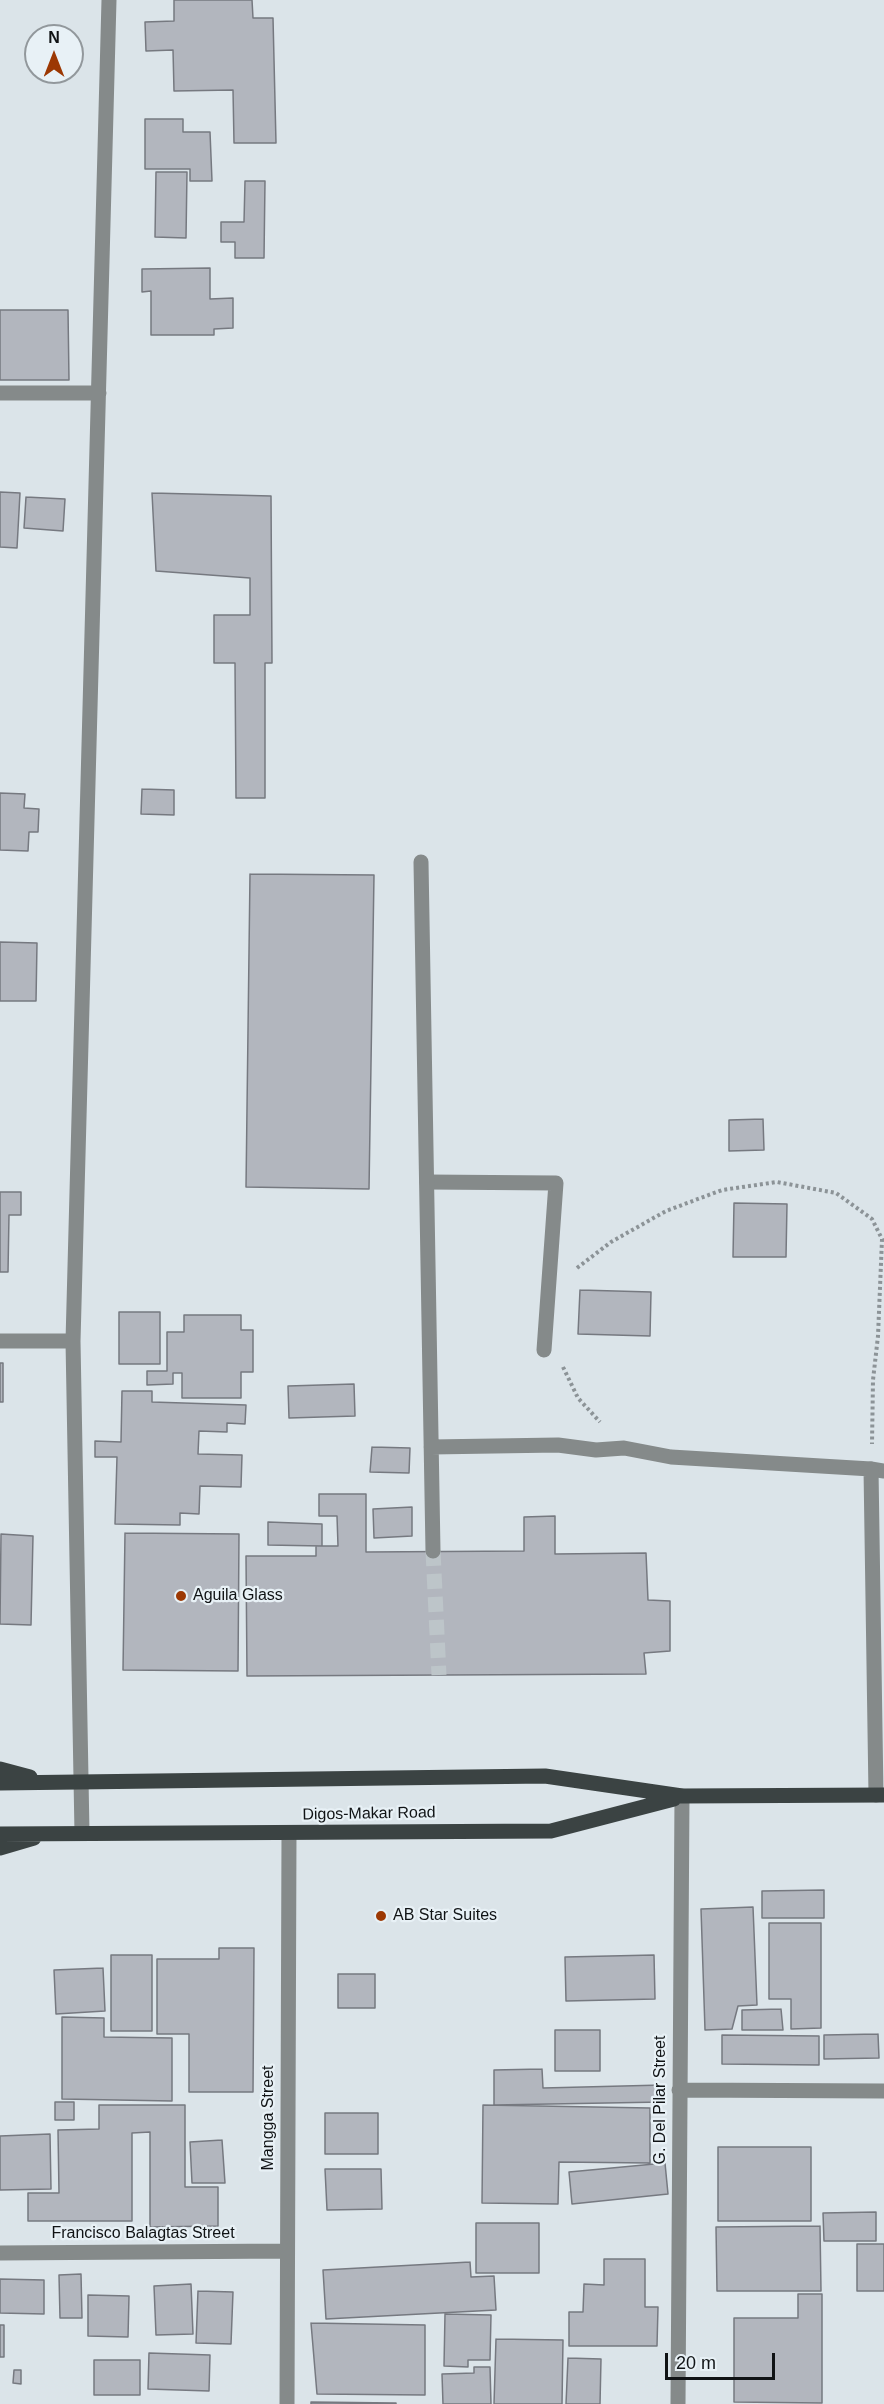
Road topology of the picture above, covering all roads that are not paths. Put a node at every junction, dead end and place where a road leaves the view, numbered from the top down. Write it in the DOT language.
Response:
graph roads {
  1 [pos="109,0"];
  2 [pos="0,393"];
  3 [pos="99,393"];
  4 [pos="421,862"];
  5 [pos="427,1182"];
  6 [pos="0,1341"];
  7 [pos="73,1341"];
  8 [pos="544,1350"];
  9 [pos="431,1447"];
  10 [pos="878,1470"];
  11 [pos="433,1551"];
  12 [pos="0,1769"];
  13 [pos="50,1782"];
  14 [pos="81,1782"];
  15 [pos="0,1783"];
  16 [pos="880,1795"];
  17 [pos="682,1796"];
  18 [pos="51,1833"];
  19 [pos="82,1833"];
  20 [pos="289,1833"];
  21 [pos="0,1834"];
  22 [pos="0,1848"];
  23 [pos="679,2090"];
  24 [pos="884,2091"];
  25 [pos="286,2252"];
  26 [pos="0,2253"];
  27 [pos="288,2404"];
  28 [pos="678,2404"];
  1 -- 3 [label="street"];
  2 -- 3 [label="street"];
  3 -- 7 [label="street"];
  4 -- 5 [label="street"];
  5 -- 8 [label="street"];
  5 -- 9 [label="street"];
  6 -- 7 [label="street"];
  7 -- 14 [label="street"];
  9 -- 10 [label="street"];
  9 -- 11 [label="street"];
  10 -- 16 [label="street"];
  12 -- 13 [label="main road, Digos-Makar Road"];
  13 -- 14 [label="main road, Digos-Makar Road"];
  13 -- 15 [label="main road, Digos-Makar Road"];
  14 -- 17 [label="main road, Digos-Makar Road"];
  14 -- 19 [label="street"];
  16 -- 17 [label="main road, Digos-Makar Road"];
  17 -- 20 [label="main road, Digos-Makar Road"];
  17 -- 23 [label="street, G. Del Pilar Street"];
  18 -- 19 [label="main road, Digos-Makar Road"];
  18 -- 21 [label="main road, Digos-Makar Road"];
  18 -- 22 [label="main road, Digos-Makar Road"];
  19 -- 20 [label="main road, Digos-Makar Road"];
  20 -- 25 [label="street, Mangga Street"];
  23 -- 24 [label="street"];
  23 -- 28 [label="street, G. Del Pilar Street"];
  25 -- 26 [label="street, Francisco Balagtas Street"];
  25 -- 27 [label="street, Mangga Street"];
}
